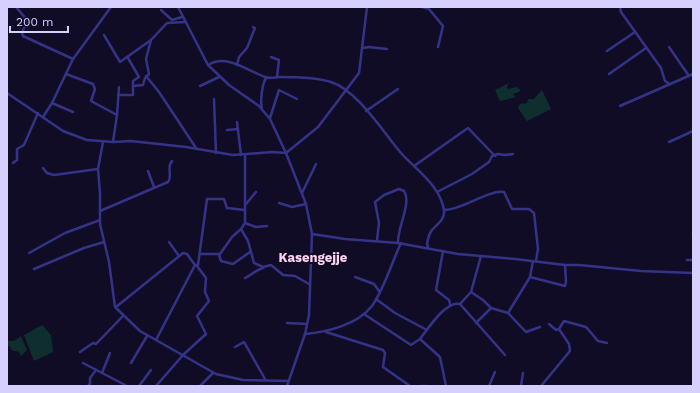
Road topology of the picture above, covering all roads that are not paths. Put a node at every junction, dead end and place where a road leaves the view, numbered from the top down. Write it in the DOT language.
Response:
graph roads {
  1 [pos="16,7"];
  2 [pos="111,7"];
  3 [pos="178,7"];
  4 [pos="367,7"];
  5 [pos="422,7"];
  6 [pos="620,7"];
  7 [pos="161,10"];
  8 [pos="182,17"];
  9 [pos="168,18"];
  10 [pos="185,22"];
  11 [pos="167,23"];
  12 [pos="253,27"];
  13 [pos="635,32"];
  14 [pos="104,36"];
  15 [pos="151,40"];
  16 [pos="438,47"];
  17 [pos="669,47"];
  18 [pos="646,48"];
  19 [pos="362,49"];
  20 [pos="387,49"];
  21 [pos="607,52"];
  22 [pos="271,57"];
  23 [pos="128,58"];
  24 [pos="73,59"];
  25 [pos="208,65"];
  26 [pos="237,65"];
  27 [pos="66,74"];
  28 [pos="609,74"];
  29 [pos="693,74"];
  30 [pos="146,76"];
  31 [pos="689,76"];
  32 [pos="219,77"];
  33 [pos="277,77"];
  34 [pos="266,78"];
  35 [pos="670,84"];
  36 [pos="133,86"];
  37 [pos="200,86"];
  38 [pos="119,87"];
  39 [pos="398,89"];
  40 [pos="346,91"];
  41 [pos="7,93"];
  42 [pos="118,95"];
  43 [pos="214,99"];
  44 [pos="297,99"];
  45 [pos="52,103"];
  46 [pos="620,106"];
  47 [pos="262,110"];
  48 [pos="366,111"];
  49 [pos="73,112"];
  50 [pos="38,114"];
  51 [pos="117,115"];
  52 [pos="43,117"];
  53 [pos="270,119"];
  54 [pos="237,122"];
  55 [pos="238,129"];
  56 [pos="227,130"];
  57 [pos="693,131"];
  58 [pos="103,142"];
  59 [pos="113,142"];
  60 [pos="669,142"];
  61 [pos="196,148"];
  62 [pos="216,153"];
  63 [pos="286,153"];
  64 [pos="513,154"];
  65 [pos="243,155"];
  66 [pos="495,156"];
  67 [pos="172,161"];
  68 [pos="13,163"];
  69 [pos="316,164"];
  70 [pos="414,166"];
  71 [pos="44,168"];
  72 [pos="98,169"];
  73 [pos="148,171"];
  74 [pos="154,187"];
  75 [pos="256,192"];
  76 [pos="437,192"];
  77 [pos="302,194"];
  78 [pos="279,203"];
  79 [pos="306,204"];
  80 [pos="245,205"];
  81 [pos="100,210"];
  82 [pos="245,210"];
  83 [pos="444,210"];
  84 [pos="100,220"];
  85 [pos="245,223"];
  86 [pos="267,226"];
  87 [pos="241,229"];
  88 [pos="312,234"];
  89 [pos="377,240"];
  90 [pos="104,242"];
  91 [pos="169,242"];
  92 [pos="399,243"];
  93 [pos="428,247"];
  94 [pos="443,251"];
  95 [pos="250,252"];
  96 [pos="29,253"];
  97 [pos="200,254"];
  98 [pos="218,254"];
  99 [pos="179,256"];
  100 [pos="481,256"];
  101 [pos="687,260"];
  102 [pos="693,260"];
  103 [pos="535,261"];
  104 [pos="565,265"];
  105 [pos="196,266"];
  106 [pos="263,267"];
  107 [pos="34,268"];
  108 [pos="693,273"];
  109 [pos="356,277"];
  110 [pos="530,277"];
  111 [pos="245,278"];
  112 [pos="310,284"];
  113 [pos="380,291"];
  114 [pos="471,292"];
  115 [pos="376,299"];
  116 [pos="450,304"];
  117 [pos="460,304"];
  118 [pos="115,307"];
  119 [pos="491,308"];
  120 [pos="508,313"];
  121 [pos="364,314"];
  122 [pos="123,316"];
  123 [pos="288,323"];
  124 [pos="476,323"];
  125 [pos="307,324"];
  126 [pos="549,324"];
  127 [pos="540,326"];
  128 [pos="559,329"];
  129 [pos="427,330"];
  130 [pos="325,332"];
  131 [pos="304,334"];
  132 [pos="147,336"];
  133 [pos="420,339"];
  134 [pos="156,340"];
  135 [pos="607,343"];
  136 [pos="235,347"];
  137 [pos="80,352"];
  138 [pos="110,353"];
  139 [pos="183,355"];
  140 [pos="505,355"];
  141 [pos="131,362"];
  142 [pos="83,363"];
  143 [pos="96,370"];
  144 [pos="151,370"];
  145 [pos="213,372"];
  146 [pos="495,372"];
  147 [pos="102,373"];
  148 [pos="524,373"];
  149 [pos="265,379"];
  150 [pos="289,381"];
  151 [pos="88,386"];
  152 [pos="127,386"];
  153 [pos="139,386"];
  154 [pos="156,386"];
  155 [pos="200,386"];
  156 [pos="287,386"];
  157 [pos="410,386"];
  158 [pos="422,386"];
  159 [pos="426,386"];
  160 [pos="446,386"];
  161 [pos="489,386"];
  162 [pos="521,386"];
  163 [pos="541,386"];
  1 -- 24 [label="street"];
  2 -- 24 [label="street"];
  3 -- 8 [label="street"];
  4 -- 19 [label="street"];
  5 -- 16 [label="street"];
  6 -- 13 [label="street"];
  7 -- 9 [label="street"];
  8 -- 9 [label="street"];
  8 -- 10 [label="street"];
  9 -- 11 [label="street"];
  10 -- 11 [label="street"];
  10 -- 25 [label="street"];
  11 -- 15 [label="street"];
  12 -- 26 [label="street"];
  13 -- 18 [label="street"];
  13 -- 21 [label="street"];
  14 -- 23 [label="street"];
  15 -- 23 [label="street"];
  15 -- 30 [label="street"];
  17 -- 31 [label="street"];
  18 -- 28 [label="street"];
  18 -- 35 [label="street"];
  19 -- 20 [label="street"];
  19 -- 40 [label="street"];
  22 -- 33 [label="street"];
  23 -- 36 [label="street"];
  24 -- 27 [label="street"];
  25 -- 26 [label="street"];
  25 -- 32 [label="street"];
  26 -- 34 [label="street"];
  27 -- 45 [label="street"];
  27 -- 51 [label="street"];
  29 -- 31 [label="street"];
  30 -- 36 [label="street"];
  30 -- 61 [label="street"];
  31 -- 35 [label="street"];
  32 -- 37 [label="street"];
  32 -- 47 [label="street"];
  33 -- 34 [label="street"];
  33 -- 40 [label="street"];
  34 -- 47 [label="street"];
  35 -- 46 [label="street"];
  36 -- 42 [label="street"];
  38 -- 42 [label="street"];
  39 -- 48 [label="street"];
  40 -- 48 [label="street"];
  40 -- 63 [label="street"];
  41 -- 50 [label="street"];
  42 -- 51 [label="street"];
  43 -- 62 [label="street"];
  44 -- 53 [label="street"];
  45 -- 49 [label="street"];
  45 -- 52 [label="street"];
  47 -- 53 [label="street"];
  48 -- 70 [label="street"];
  50 -- 52 [label="street"];
  50 -- 68 [label="street"];
  51 -- 59 [label="street"];
  52 -- 58 [label="street"];
  53 -- 63 [label="street"];
  54 -- 55 [label="street"];
  55 -- 56 [label="street"];
  55 -- 65 [label="street"];
  57 -- 60 [label="street"];
  58 -- 59 [label="street"];
  58 -- 72 [label="street"];
  59 -- 61 [label="street"];
  61 -- 62 [label="street"];
  62 -- 65 [label="street"];
  63 -- 65 [label="street"];
  63 -- 77 [label="street"];
  64 -- 66 [label="street"];
  65 -- 80 [label="street"];
  66 -- 70 [label="street"];
  66 -- 76 [label="street"];
  67 -- 74 [label="street"];
  69 -- 77 [label="street"];
  70 -- 76 [label="street"];
  71 -- 72 [label="street"];
  72 -- 81 [label="street"];
  73 -- 74 [label="street"];
  74 -- 81 [label="street"];
  75 -- 80 [label="street"];
  76 -- 83 [label="street"];
  77 -- 79 [label="street"];
  78 -- 79 [label="street"];
  79 -- 88 [label="street"];
  80 -- 82 [label="street"];
  81 -- 84 [label="street"];
  82 -- 85 [label="street"];
  82 -- 97 [label="street"];
  83 -- 93 [label="street"];
  83 -- 103 [label="street"];
  84 -- 90 [label="street"];
  84 -- 96 [label="street"];
  85 -- 86 [label="street"];
  85 -- 87 [label="street"];
  87 -- 95 [label="street"];
  87 -- 98 [label="street"];
  88 -- 89 [label="street"];
  88 -- 112 [label="street"];
  89 -- 92 [label="street"];
  89 -- 92 [label="street"];
  90 -- 107 [label="street"];
  90 -- 118 [label="street"];
  91 -- 99 [label="street"];
  92 -- 93 [label="street"];
  92 -- 113 [label="street"];
  93 -- 94 [label="street"];
  94 -- 100 [label="street"];
  94 -- 116 [label="street"];
  95 -- 98 [label="street"];
  95 -- 106 [label="street"];
  97 -- 98 [label="street"];
  97 -- 105 [label="street"];
  99 -- 105 [label="street"];
  99 -- 118 [label="street"];
  100 -- 103 [label="street"];
  100 -- 114 [label="street"];
  101 -- 102 [label="street"];
  103 -- 104 [label="street"];
  103 -- 110 [label="street"];
  104 -- 108 [label="street"];
  104 -- 110 [label="street"];
  105 -- 134 [label="street"];
  105 -- 139 [label="street"];
  106 -- 111 [label="street"];
  106 -- 112 [label="street"];
  109 -- 113 [label="street"];
  110 -- 120 [label="street"];
  112 -- 125 [label="street"];
  113 -- 115 [label="street"];
  114 -- 117 [label="street"];
  114 -- 119 [label="street"];
  115 -- 121 [label="street"];
  115 -- 129 [label="street"];
  116 -- 117 [label="street"];
  116 -- 129 [label="street"];
  117 -- 124 [label="street"];
  118 -- 122 [label="street"];
  119 -- 120 [label="street"];
  119 -- 124 [label="street"];
  120 -- 127 [label="street"];
  121 -- 130 [label="street"];
  121 -- 133 [label="street"];
  122 -- 132 [label="street"];
  122 -- 137 [label="street"];
  123 -- 125 [label="street"];
  124 -- 140 [label="street"];
  125 -- 131 [label="street"];
  126 -- 128 [label="street"];
  128 -- 135 [label="street"];
  128 -- 163 [label="street"];
  129 -- 133 [label="street"];
  130 -- 131 [label="street"];
  130 -- 157 [label="street"];
  131 -- 150 [label="street"];
  132 -- 134 [label="street"];
  132 -- 141 [label="street"];
  133 -- 160 [label="street"];
  134 -- 139 [label="street"];
  136 -- 149 [label="street"];
  138 -- 147 [label="street"];
  139 -- 145 [label="street"];
  139 -- 154 [label="street"];
  142 -- 143 [label="street"];
  143 -- 147 [label="street"];
  143 -- 151 [label="street"];
  144 -- 153 [label="street"];
  145 -- 149 [label="street"];
  145 -- 155 [label="street"];
  146 -- 161 [label="street"];
  147 -- 152 [label="street"];
  148 -- 162 [label="street"];
  149 -- 150 [label="street"];
  150 -- 156 [label="street"];
  158 -- 159 [label="street"];
}
